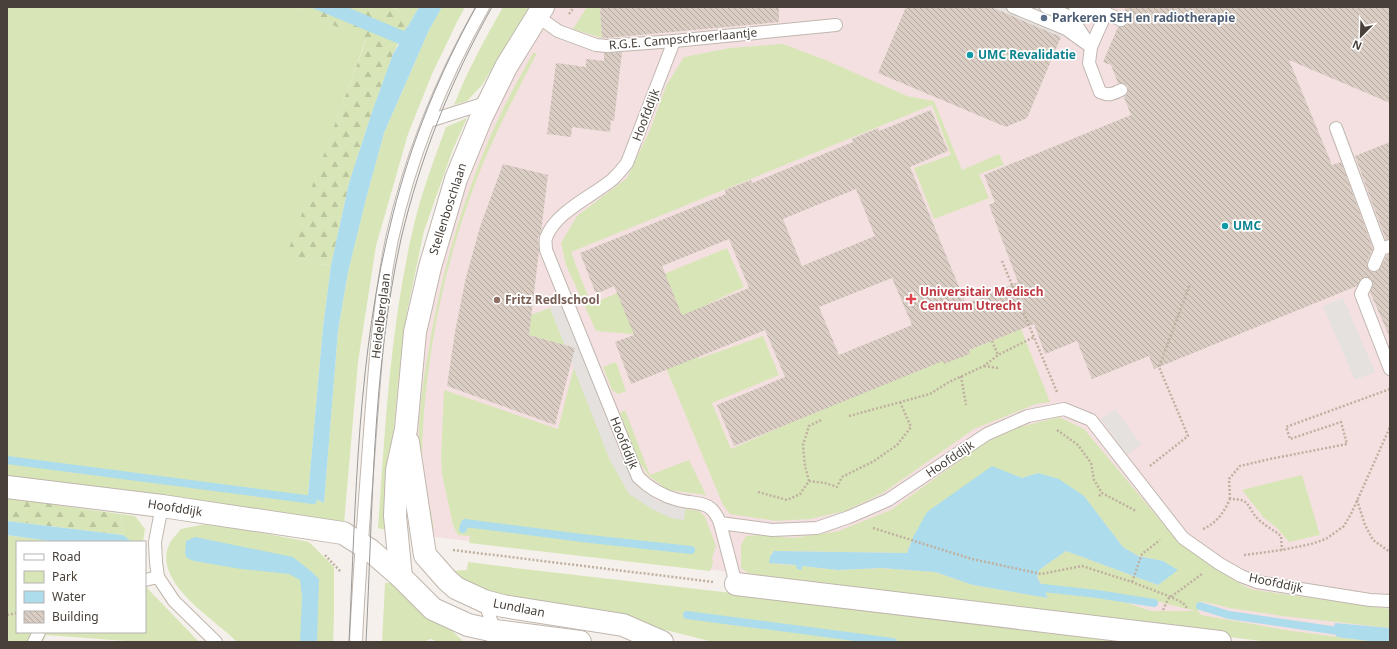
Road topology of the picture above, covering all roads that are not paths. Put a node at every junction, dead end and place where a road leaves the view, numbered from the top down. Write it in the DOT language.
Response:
graph roads {
  1 [pos="483,7"];
  2 [pos="1013,7"];
  3 [pos="1046,7"];
  4 [pos="540,12"];
  5 [pos="1073,12"];
  6 [pos="1106,13"];
  7 [pos="1121,20"];
  8 [pos="836,25"];
  9 [pos="674,41"];
  10 [pos="1091,47"];
  11 [pos="1121,90"];
  12 [pos="490,102"];
  13 [pos="429,121"];
  14 [pos="1336,128"];
  15 [pos="1386,247"];
  16 [pos="1374,265"];
  17 [pos="1366,284"];
  18 [pos="1390,369"];
  19 [pos="406,429"];
  20 [pos="7,487"];
  21 [pos="162,506"];
  22 [pos="420,520"];
  23 [pos="720,523"];
  24 [pos="355,538"];
  25 [pos="397,545"];
  26 [pos="158,577"];
  27 [pos="400,577"];
  28 [pos="146,580"];
  29 [pos="736,584"];
  30 [pos="1390,600"];
  31 [pos="494,622"];
  32 [pos="38,633"];
  33 [pos="532,639"];
  34 [pos="34,642"];
  35 [pos="216,642"];
  36 [pos="356,642"];
  37 [pos="580,642"];
  38 [pos="662,642"];
  39 [pos="1220,642"];
  1 -- 13 [label="lane, Heidelberglaan"];
  2 -- 10 [label="lane"];
  3 -- 5 [label="lane"];
  4 -- 9 [label="lane, R.G.E. Campschroerlaantje"];
  4 -- 12 [label="street, Stellenboschlaan"];
  5 -- 6 [label="lane"];
  5 -- 10 [label="lane"];
  6 -- 7 [label="lane"];
  6 -- 10 [label="lane"];
  8 -- 9 [label="lane, R.G.E. Campschroerlaantje"];
  9 -- 23 [label="lane, Hoofddijk"];
  10 -- 11 [label="lane"];
  12 -- 13 [label="lane"];
  12 -- 19 [label="street, Stellenboschlaan"];
  13 -- 24 [label="lane, Heidelberglaan"];
  14 -- 15 [label="lane"];
  15 -- 16 [label="lane"];
  17 -- 18 [label="lane"];
  19 -- 22 [label="street, Stellenboschlaan"];
  19 -- 25 [label="street, Stellenboschlaan"];
  20 -- 21 [label="street, Hoofddijk"];
  21 -- 24 [label="street, Hoofddijk"];
  21 -- 26 [label="lane"];
  22 -- 31 [label="street, Lundlaan"];
  23 -- 29 [label="lane"];
  23 -- 30 [label="lane, Hoofddijk"];
  24 -- 25 [label="street, Hoofddijk"];
  24 -- 27 [label="street, Hoofddijk"];
  24 -- 36 [label="lane, Heidelberglaan"];
  25 -- 27 [label="street"];
  25 -- 31 [label="street, Lundlaan"];
  26 -- 28 [label="lane"];
  26 -- 35 [label="lane"];
  27 -- 31 [label="street, Lundlaan"];
  29 -- 39 [label="street"];
  31 -- 33 [label="street, Lundlaan"];
  31 -- 38 [label="street, Lundlaan"];
  31 -- 38 [label="street, Lundlaan"];
  32 -- 34 [label="lane"];
  33 -- 37 [label="street, Lundlaan"];
}
